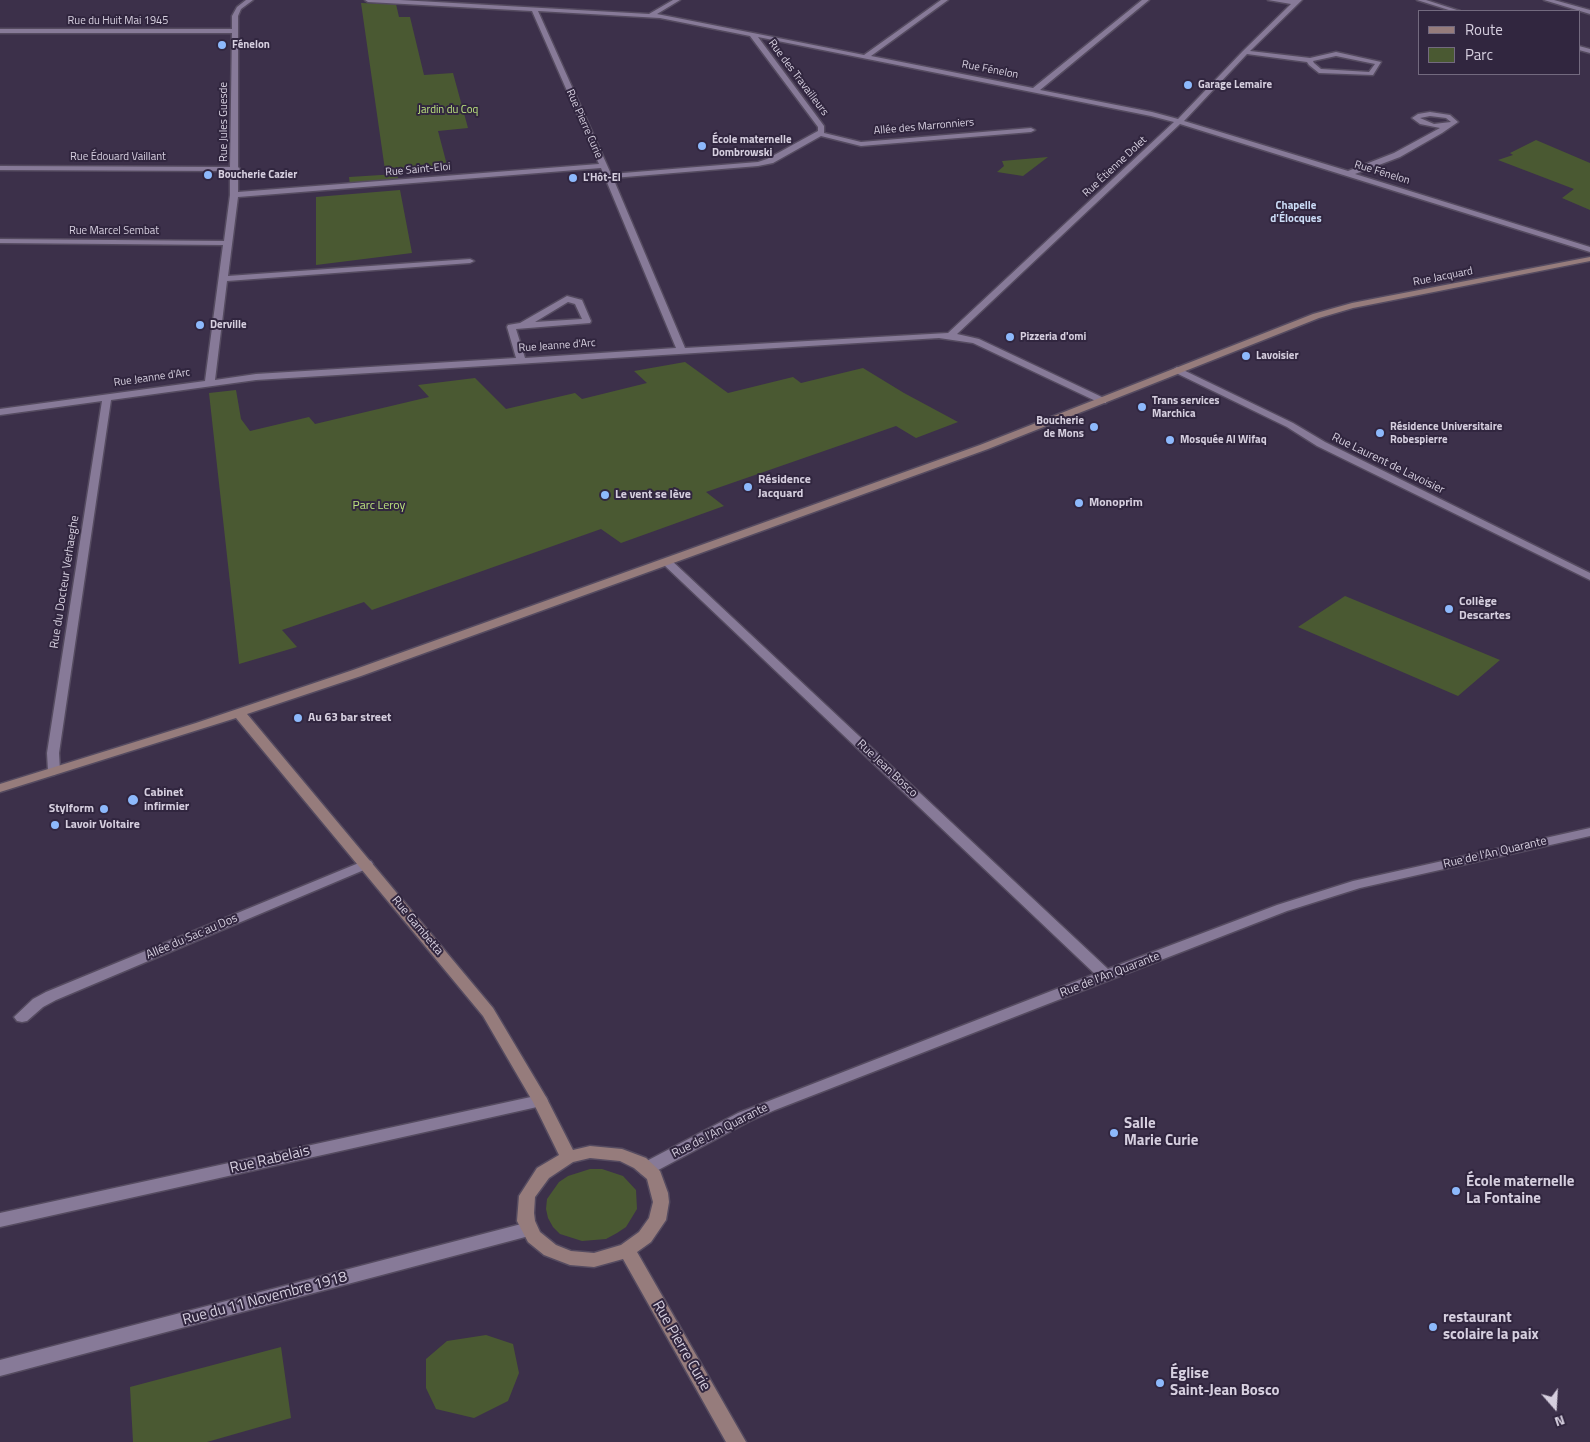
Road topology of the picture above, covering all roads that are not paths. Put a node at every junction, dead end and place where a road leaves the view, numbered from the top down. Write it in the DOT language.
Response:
graph roads {
  1 [pos="250,0"];
  2 [pos="368,0"];
  3 [pos="677,0"];
  4 [pos="944,0"];
  5 [pos="1146,0"];
  6 [pos="1271,0"];
  7 [pos="1420,0"];
  8 [pos="1547,0"];
  9 [pos="1298,2"];
  10 [pos="534,9"];
  11 [pos="1454,10"];
  12 [pos="1590,12"];
  13 [pos="651,14"];
  14 [pos="0,30"];
  15 [pos="236,31"];
  16 [pos="752,34"];
  17 [pos="1246,52"];
  18 [pos="865,57"];
  19 [pos="1310,60"];
  20 [pos="1035,90"];
  21 [pos="1179,121"];
  22 [pos="1446,126"];
  23 [pos="1031,130"];
  24 [pos="820,134"];
  25 [pos="603,166"];
  26 [pos="0,168"];
  27 [pos="236,169"];
  28 [pos="1347,174"];
  29 [pos="608,176"];
  30 [pos="234,195"];
  31 [pos="0,241"];
  32 [pos="228,243"];
  33 [pos="1590,250"];
  34 [pos="1590,258"];
  35 [pos="470,261"];
  36 [pos="223,279"];
  37 [pos="523,325"];
  38 [pos="950,336"];
  39 [pos="681,350"];
  40 [pos="520,361"];
  41 [pos="1176,370"];
  42 [pos="210,382"];
  43 [pos="106,397"];
  44 [pos="1103,401"];
  45 [pos="0,412"];
  46 [pos="667,562"];
  47 [pos="1590,577"];
  48 [pos="238,713"];
  49 [pos="54,771"];
  50 [pos="0,788"];
  51 [pos="1590,832"];
  52 [pos="366,864"];
  53 [pos="1107,977"];
  54 [pos="22,1017"];
  55 [pos="540,1101"];
  56 [pos="568,1157"];
  57 [pos="648,1169"];
  58 [pos="0,1220"];
  59 [pos="529,1229"];
  60 [pos="627,1250"];
  61 [pos="0,1368"];
  62 [pos="736,1442"];
  1 -- 15 [label="street, Rue Jules Guesde"];
  2 -- 10 [label="street, Rue Fénelon"];
  3 -- 13 [label="street"];
  4 -- 18 [label="street"];
  5 -- 20 [label="street"];
  6 -- 9 [label="street"];
  7 -- 11 [label="street"];
  8 -- 12 [label="street"];
  9 -- 17 [label="street, Rue Étienne Dolet"];
  10 -- 13 [label="street, Rue Fénelon"];
  10 -- 25 [label="street, Rue Pierre Curie"];
  13 -- 16 [label="street, Rue Fénelon"];
  14 -- 15 [label="street, Rue du Huit Mai 1945"];
  15 -- 27 [label="street, Rue Jules Guesde"];
  16 -- 18 [label="street, Rue Fénelon"];
  16 -- 24 [label="street, Rue des Travailleurs"];
  17 -- 19 [label="street"];
  17 -- 21 [label="street, Rue Étienne Dolet"];
  18 -- 20 [label="street, Rue Fénelon"];
  19 -- 19 [label="street"];
  20 -- 21 [label="street, Rue Fénelon"];
  21 -- 28 [label="street, Rue Fénelon"];
  21 -- 38 [label="street, Rue Étienne Dolet"];
  22 -- 22 [label="street"];
  22 -- 28 [label="street"];
  23 -- 24 [label="street, Allée des Marronniers"];
  24 -- 29 [label="street"];
  25 -- 29 [label="street, Rue Pierre Curie"];
  25 -- 30 [label="street, Rue Saint-Eloi"];
  26 -- 27 [label="street, Rue Édouard Vaillant"];
  27 -- 30 [label="street, Rue Jules Guesde"];
  28 -- 33 [label="street, Rue Fénelon"];
  29 -- 39 [label="street, Rue Pierre Curie"];
  30 -- 32 [label="street, Rue Jules Guesde"];
  31 -- 32 [label="street, Rue Marcel Sembat"];
  32 -- 36 [label="street, Rue Jules Guesde"];
  34 -- 41 [label="street, Rue Jacquard"];
  35 -- 36 [label="street"];
  36 -- 42 [label="street, Rue Jules Guesde"];
  37 -- 37 [label="street"];
  37 -- 40 [label="street"];
  38 -- 39 [label="street, Rue Jeanne d'Arc"];
  38 -- 44 [label="street, Rue Jeanne d'Arc"];
  39 -- 40 [label="street, Rue Jeanne d'Arc"];
  40 -- 42 [label="street, Rue Jeanne d'Arc"];
  41 -- 44 [label="street, Rue Jacquard"];
  41 -- 47 [label="street, Rue Laurent de Lavoisier"];
  42 -- 43 [label="street, Rue Jeanne d'Arc"];
  43 -- 45 [label="street, Rue Jeanne d'Arc"];
  43 -- 49 [label="street, Rue du Docteur Verhaeghe"];
  44 -- 46 [label="street, Rue Jacquard"];
  46 -- 48 [label="street, Rue Jacquard"];
  46 -- 53 [label="street, Rue Jean Bosco"];
  48 -- 49 [label="street, Rue Jacquard"];
  48 -- 52 [label="street, Rue Gambetta"];
  49 -- 50 [label="street, Rue Jacquard"];
  51 -- 53 [label="street, Rue de l'An Quarante"];
  52 -- 54 [label="street, Allée du Sac au Dos"];
  52 -- 55 [label="street, Rue Gambetta"];
  53 -- 57 [label="street, Rue de l'An Quarante"];
  55 -- 56 [label="street, Rue Gambetta"];
  55 -- 58 [label="street, Rue Rabelais"];
  56 -- 57 [label="street"];
  56 -- 59 [label="street"];
  57 -- 60 [label="street"];
  59 -- 60 [label="street"];
  59 -- 61 [label="street, Rue du 11 Novembre 1918"];
  60 -- 62 [label="street, Rue Pierre Curie"];
}
